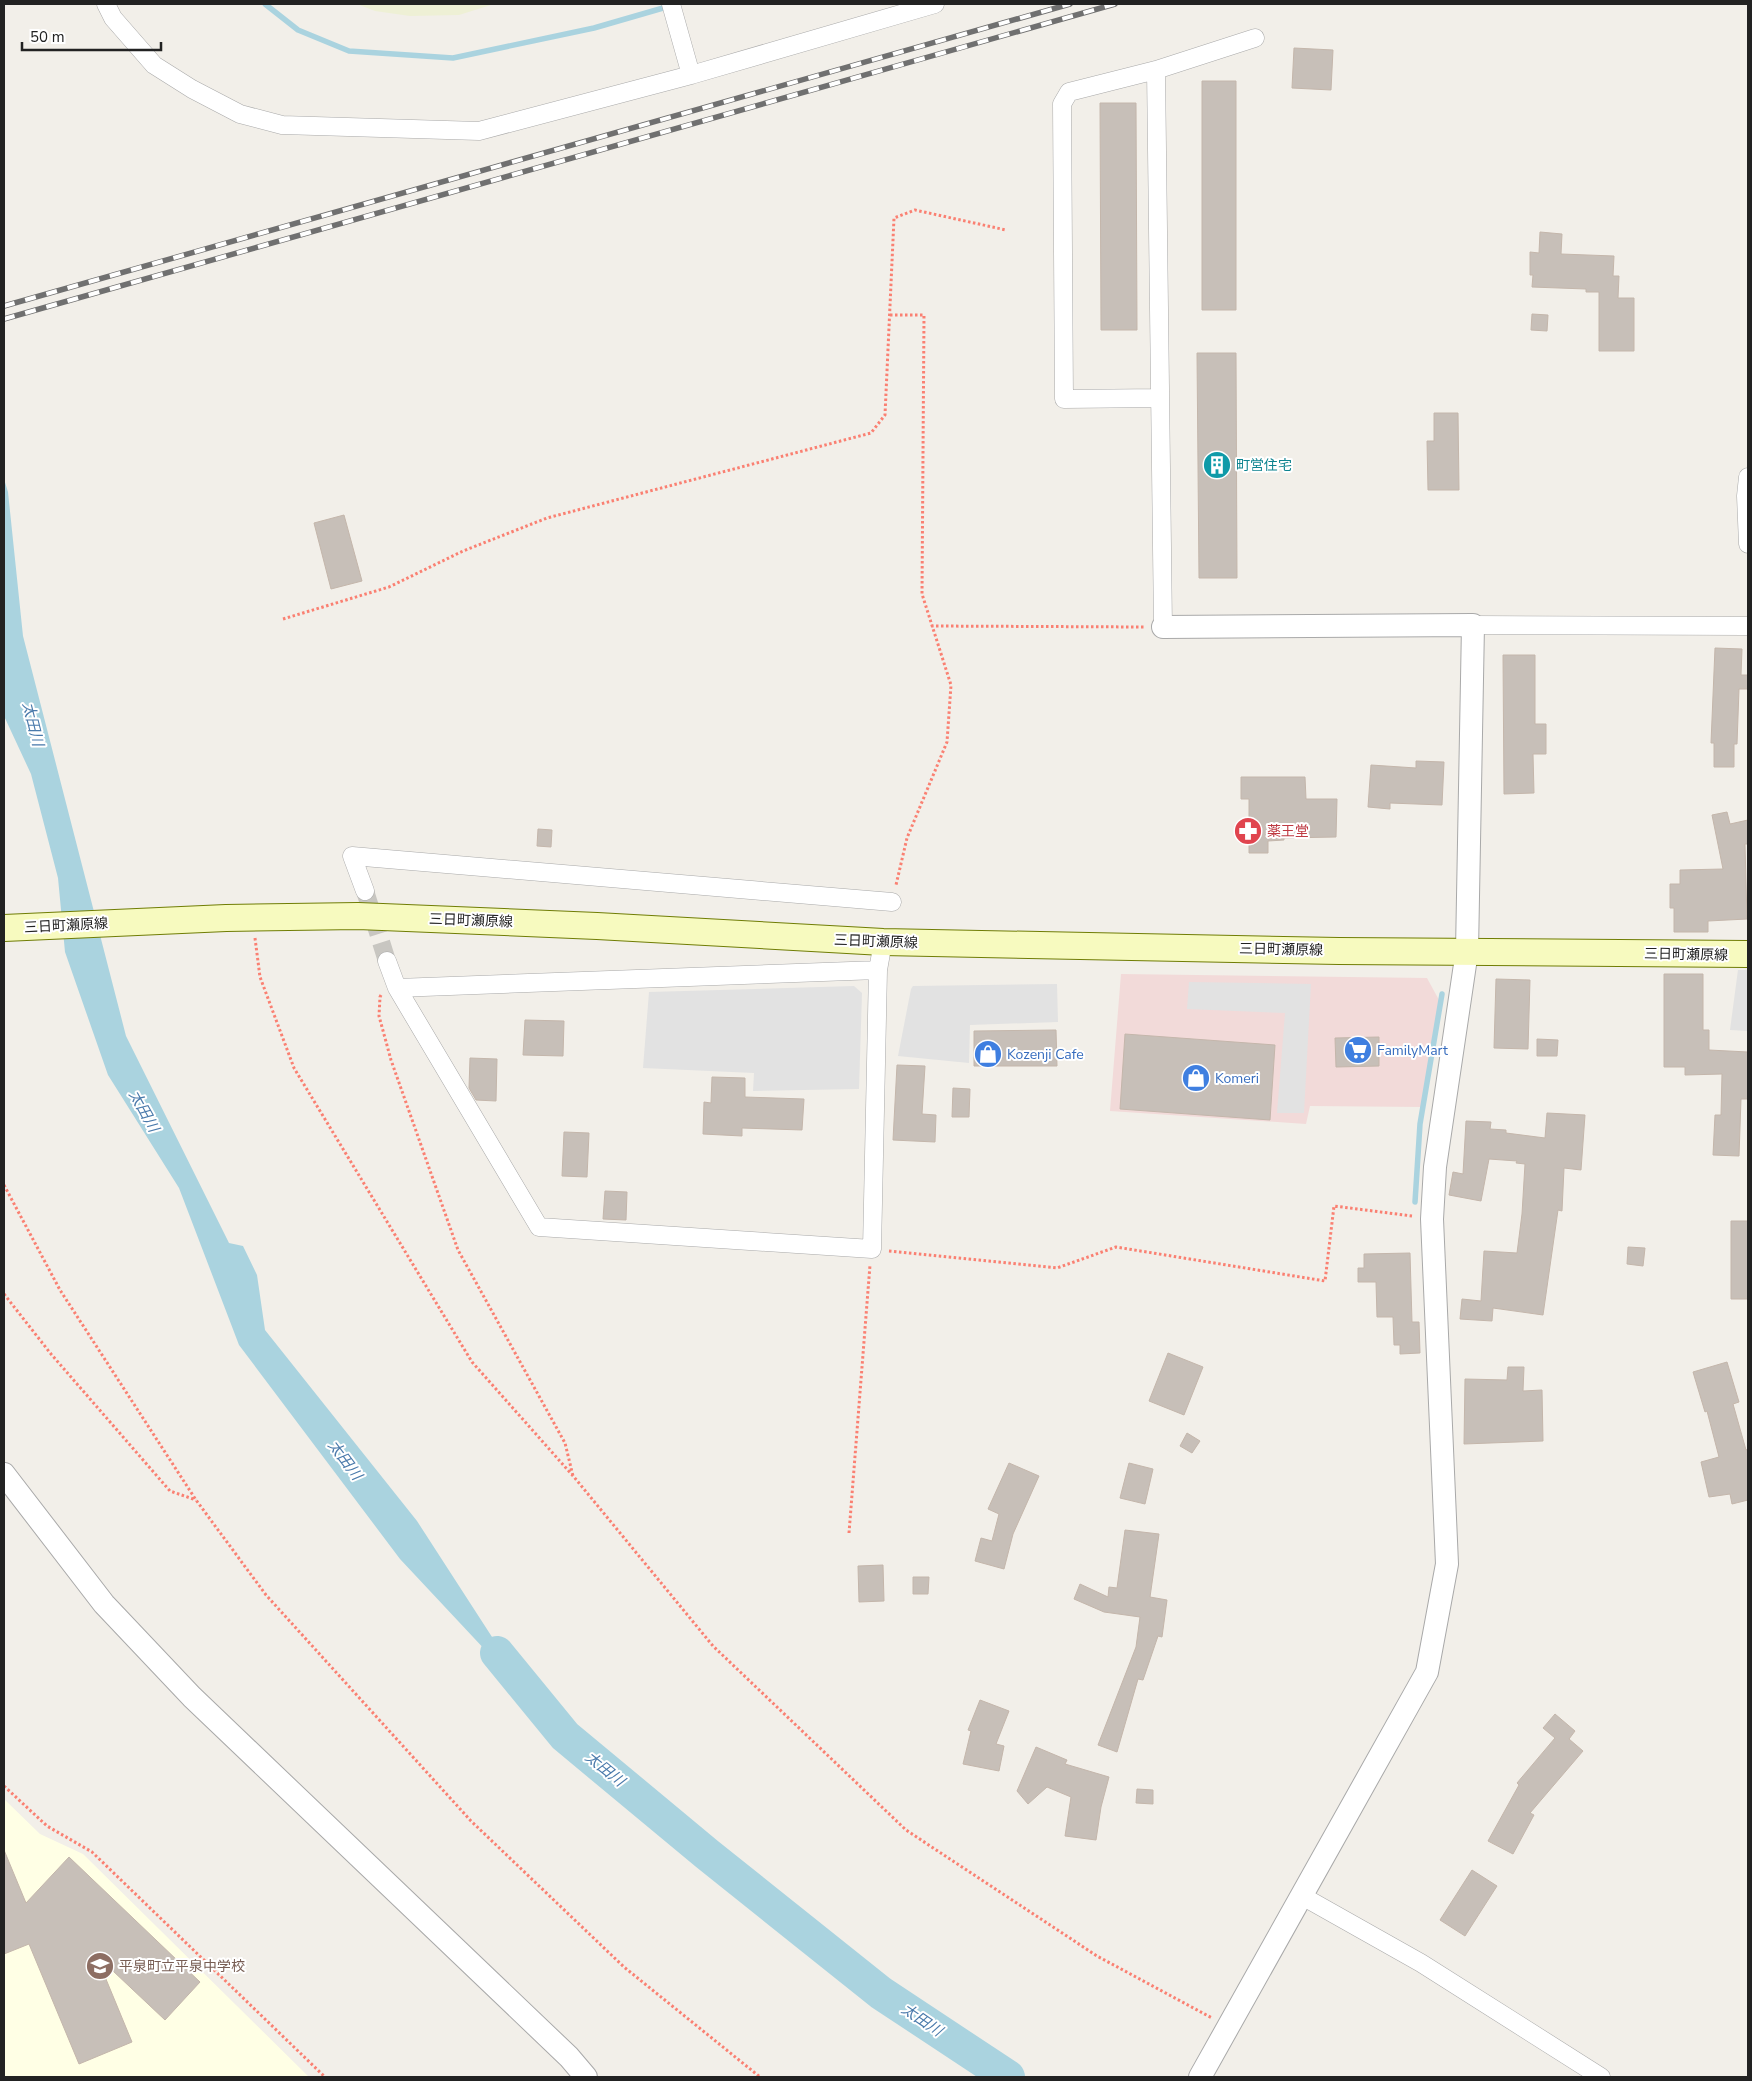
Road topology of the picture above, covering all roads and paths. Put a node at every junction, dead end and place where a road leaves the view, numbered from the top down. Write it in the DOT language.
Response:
graph roads {
  1 [pos="106,4"];
  2 [pos="671,4"];
  3 [pos="935,4"];
  4 [pos="1255,38"];
  5 [pos="689,69"];
  6 [pos="1156,70"];
  7 [pos="1006,230"];
  8 [pos="890,315"];
  9 [pos="1160,398"];
  10 [pos="1748,477"];
  11 [pos="1748,544"];
  12 [pos="283,619"];
  13 [pos="1473,625"];
  14 [pos="931,626"];
  15 [pos="1748,626"];
  16 [pos="1163,627"];
  17 [pos="365,892"];
  18 [pos="892,902"];
  19 [pos="4,928"];
  20 [pos="255,936"];
  21 [pos="883,942"];
  22 [pos="1467,951"];
  23 [pos="1748,954"];
  24 [pos="387,961"];
  25 [pos="878,970"];
  26 [pos="397,988"];
  27 [pos="4,1185"];
  28 [pos="1432,1219"];
  29 [pos="872,1249"];
  30 [pos="4,1294"];
  31 [pos="4,1474"];
  32 [pos="574,1477"];
  33 [pos="196,1500"];
  34 [pos="849,1533"];
  35 [pos="4,1786"];
  36 [pos="1302,1896"];
  37 [pos="1228,2030"];
  38 [pos="325,2077"];
  39 [pos="586,2077"];
  40 [pos="760,2077"];
  41 [pos="1200,2077"];
  42 [pos="1602,2077"];
  1 -- 5 [label="street"];
  2 -- 5 [label="street"];
  3 -- 5 [label="street"];
  4 -- 6 [label="street"];
  6 -- 9 [label="street"];
  6 -- 9 [label="street"];
  7 -- 8 [label="path"];
  8 -- 12 [label="path"];
  8 -- 14 [label="path"];
  9 -- 16 [label="street"];
  10 -- 11 [label="street"];
  13 -- 15 [label="street"];
  13 -- 16 [label="street"];
  13 -- 22 [label="street"];
  14 -- 16 [label="path"];
  14 -- 18 [label="path"];
  17 -- 18 [label="street"];
  19 -- 21 [label="main road, 三日町瀬原線"];
  20 -- 32 [label="path"];
  21 -- 22 [label="main road, 三日町瀬原線"];
  21 -- 25 [label="street"];
  22 -- 23 [label="main road, 三日町瀬原線"];
  22 -- 28 [label="street"];
  24 -- 26 [label="street"];
  25 -- 26 [label="street"];
  25 -- 29 [label="street"];
  26 -- 29 [label="street"];
  26 -- 32 [label="path"];
  27 -- 33 [label="path"];
  28 -- 29 [label="path"];
  28 -- 36 [label="street"];
  29 -- 34 [label="path"];
  30 -- 33 [label="path"];
  31 -- 39 [label="street"];
  32 -- 37 [label="path"];
  33 -- 40 [label="path"];
  35 -- 38 [label="path"];
  36 -- 37 [label="street"];
  36 -- 42 [label="street"];
  37 -- 41 [label="street"];
}
